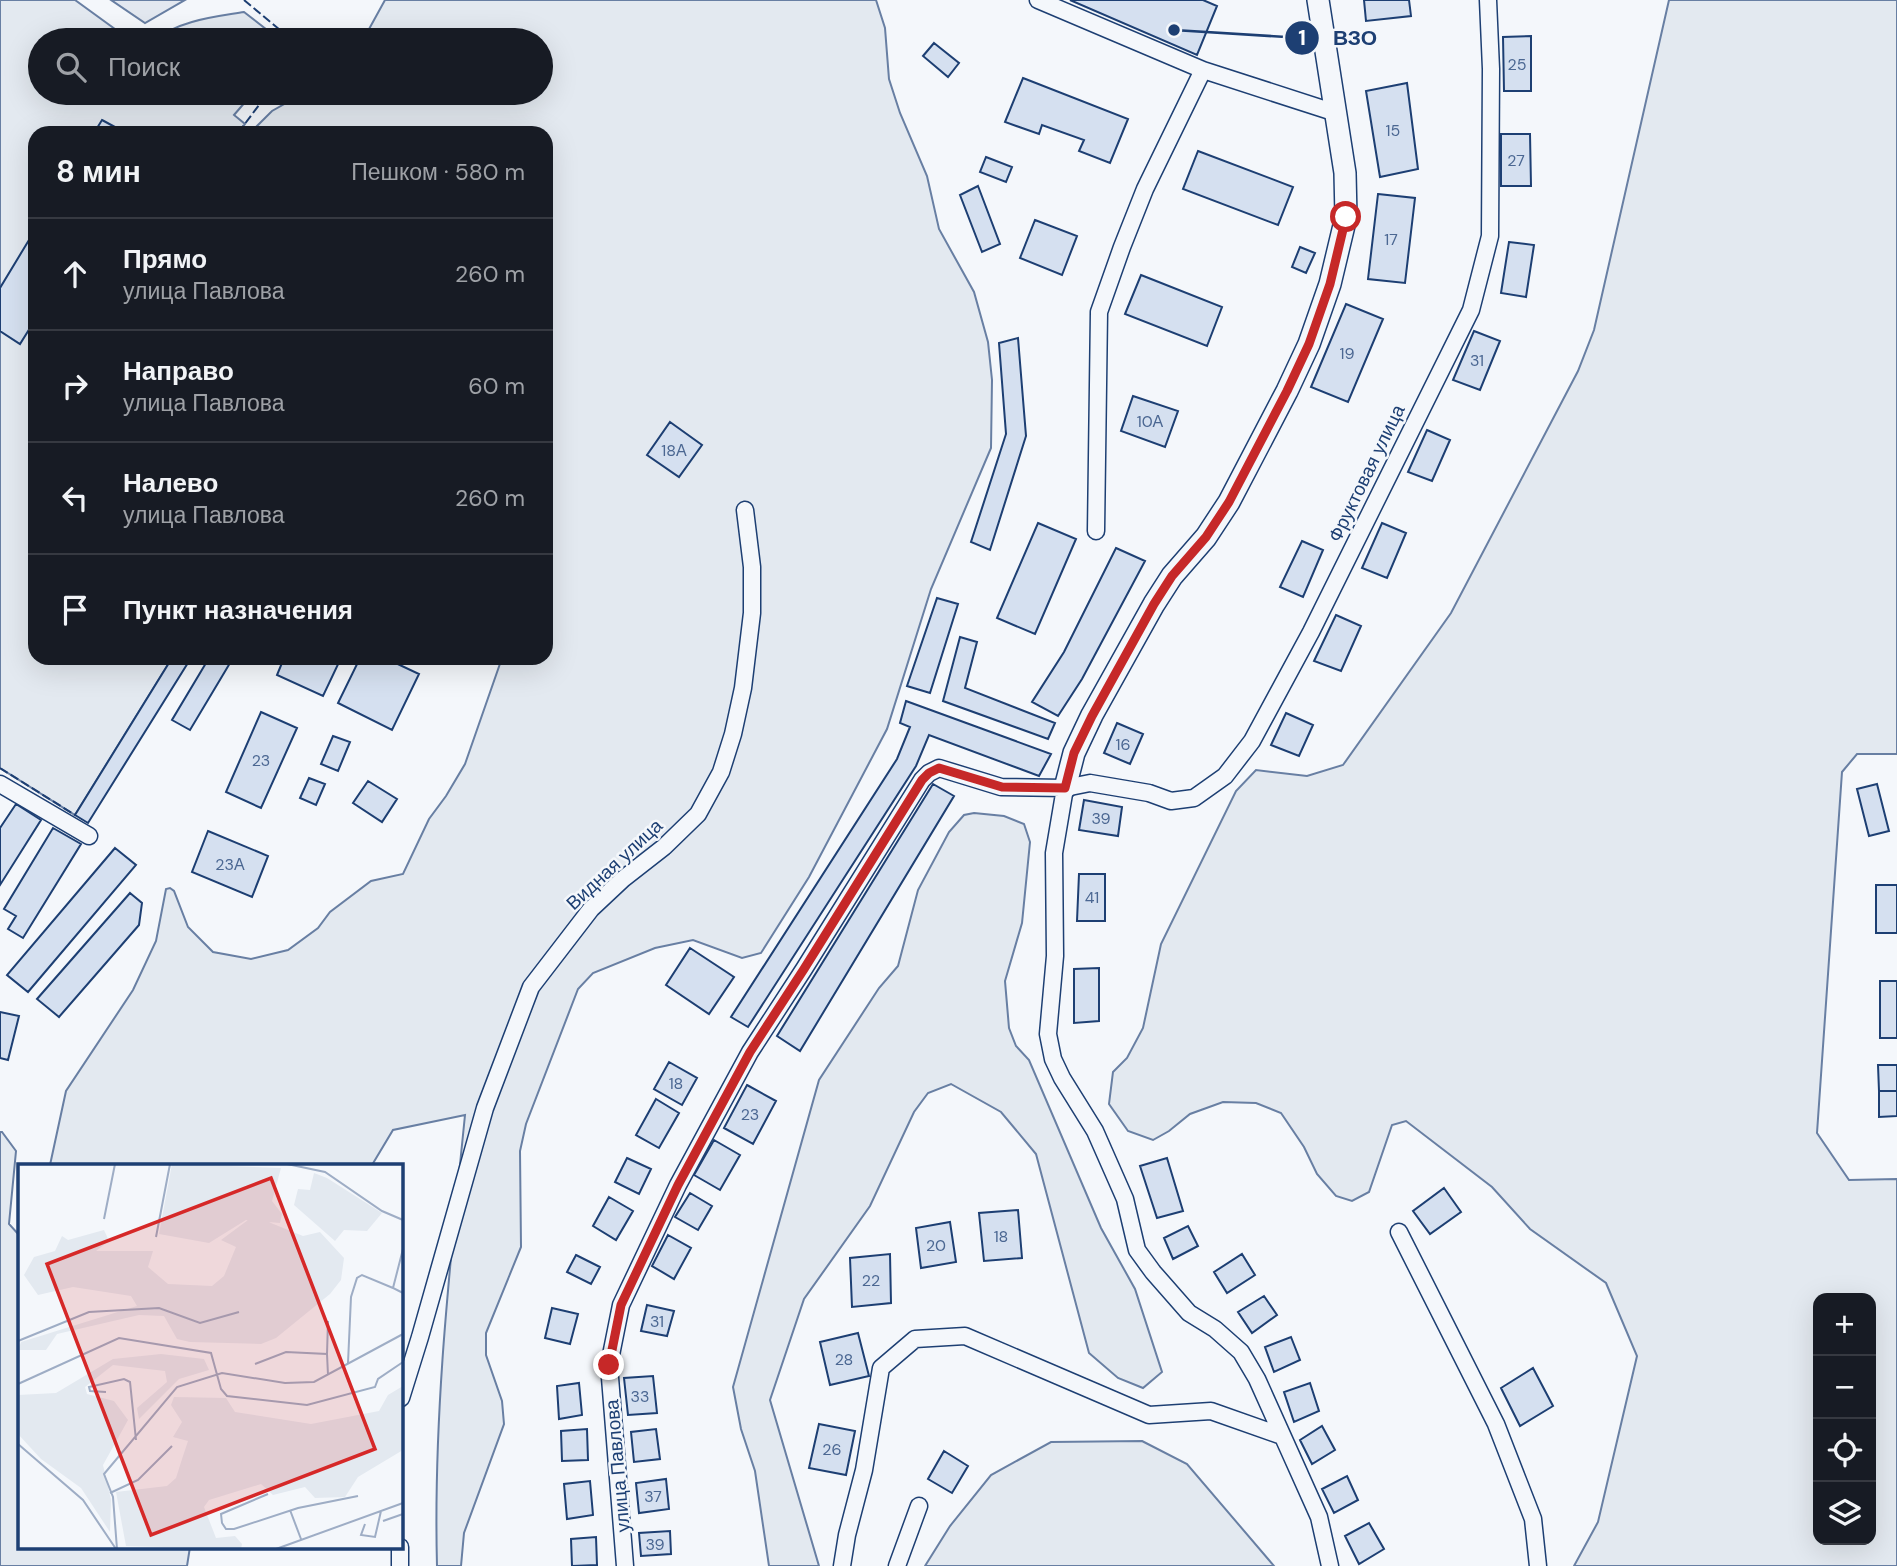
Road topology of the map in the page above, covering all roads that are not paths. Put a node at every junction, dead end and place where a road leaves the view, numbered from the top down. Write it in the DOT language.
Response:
graph roads {
  1 [pos="1038,0"];
  2 [pos="1318,0"];
  3 [pos="1488,0"];
  4 [pos="1202,70"];
  5 [pos="1336,113"];
  6 [pos="745,510"];
  7 [pos="1096,531"];
  8 [pos="0,784"];
  9 [pos="1065,788"];
  10 [pos="89,836"];
  11 [pos="1399,1232"];
  12 [pos="402,1395"];
  13 [pos="1282,1436"];
  14 [pos="919,1506"];
  15 [pos="400,1548"];
  16 [pos="400,1566"];
  17 [pos="625,1566"];
  18 [pos="842,1566"];
  19 [pos="897,1566"];
  20 [pos="1330,1566"];
  21 [pos="1538,1566"];
  1 -- 4 [label="street"];
  2 -- 5 [label="street"];
  3 -- 9 [label="street, Фруктовая улица"];
  4 -- 5 [label="street"];
  4 -- 7 [label="street"];
  5 -- 9 [label="street"];
  6 -- 12 [label="street, Видная улица"];
  8 -- 10 [label="street"];
  9 -- 13 [label="street"];
  9 -- 17 [label="street, улица Павлова"];
  11 -- 21 [label="street"];
  13 -- 18 [label="street"];
  13 -- 20 [label="street"];
  14 -- 19 [label="street"];
  15 -- 16 [label="street"];
}
